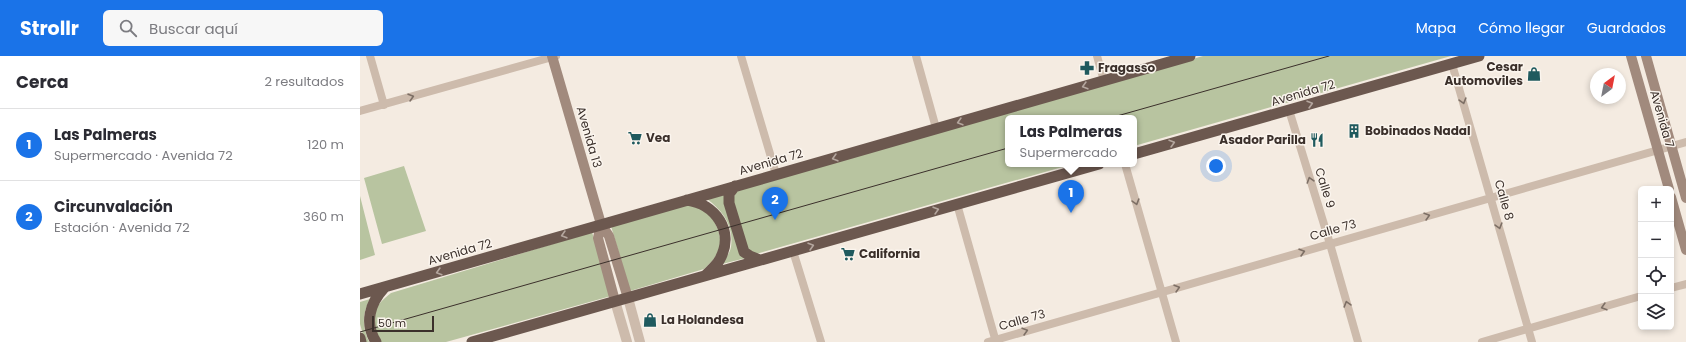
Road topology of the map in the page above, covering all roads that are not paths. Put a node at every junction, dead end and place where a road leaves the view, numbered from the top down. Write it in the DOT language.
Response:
graph roads {
  1 [pos="370,56"];
  2 [pos="553,56"];
  3 [pos="741,56"];
  4 [pos="916,56"];
  5 [pos="1096,56"];
  6 [pos="1190,56"];
  7 [pos="1479,56"];
  8 [pos="1631,56"];
  9 [pos="1646,56"];
  10 [pos="1452,64"];
  11 [pos="1104,80"];
  12 [pos="384,105"];
  13 [pos="1289,110"];
  14 [pos="360,112"];
  15 [pos="936,128"];
  16 [pos="1686,142"];
  17 [pos="1671,146"];
  18 [pos="1658,150"];
  19 [pos="1137,153"];
  20 [pos="1088,167"];
  21 [pos="1126,167"];
  22 [pos="776,174"];
  23 [pos="735,186"];
  24 [pos="1668,186"];
  25 [pos="1491,198"];
  26 [pos="1686,198"];
  27 [pos="687,200"];
  28 [pos="957,204"];
  29 [pos="1674,208"];
  30 [pos="601,224"];
  31 [pos="1330,244"];
  32 [pos="1686,250"];
  33 [pos="793,251"];
  34 [pos="760,260"];
  35 [pos="706,276"];
  36 [pos="1686,284"];
  37 [pos="385,287"];
  38 [pos="1674,287"];
  39 [pos="1162,292"];
  40 [pos="360,294"];
  41 [pos="1638,297"];
  42 [pos="628,298"];
  43 [pos="616,301"];
  44 [pos="1528,329"];
  45 [pos="360,338"];
  46 [pos="993,341"];
  47 [pos="361,342"];
  48 [pos="376,342"];
  49 [pos="472,342"];
  50 [pos="627,342"];
  51 [pos="640,342"];
  52 [pos="821,342"];
  53 [pos="1176,342"];
  54 [pos="1358,342"];
  55 [pos="1482,342"];
  56 [pos="1532,342"];
  1 -- 12 [label="street"];
  12 -- 2 [label="street, one-way"];
  2 -- 30 [label="main road, Avenida 13"];
  3 -- 22 [label="street"];
  4 -- 15 [label="street"];
  5 -- 11 [label="street"];
  6 -- 11 [label="highway, Avenida 72"];
  7 -- 10 [label="highway, Avenida 72"];
  8 -- 18 [label="main road, Avenida 7"];
  9 -- 17 [label="main road, Avenida 7"];
  13 -- 10 [label="highway, Avenida 72, one-way"];
  10 -- 25 [label="street, Calle 8, one-way"];
  11 -- 15 [label="highway, Avenida 72, one-way"];
  12 -- 14 [label="street"];
  19 -- 13 [label="highway, Avenida 72, one-way"];
  31 -- 13 [label="street, Calle 9, one-way"];
  15 -- 22 [label="highway, Avenida 72, one-way"];
  16 -- 17 [label="street, Calle 73"];
  17 -- 18 [label="street, Calle 73"];
  17 -- 26 [label="main road, Avenida 7"];
  18 -- 24 [label="main road, Avenida 7"];
  18 -- 25 [label="street, Calle 73"];
  20 -- 28 [label="highway"];
  21 -- 39 [label="street, one-way"];
  22 -- 23 [label="highway, Avenida 72"];
  23 -- 27 [label="highway, Avenida 72"];
  23 -- 34 [label="highway"];
  31 -- 25 [label="street, Calle 73, one-way"];
  25 -- 44 [label="street, Calle 8, one-way"];
  27 -- 30 [label="highway, Avenida 72"];
  27 -- 35 [label="highway"];
  33 -- 28 [label="highway, one-way"];
  28 -- 46 [label="street"];
  29 -- 32 [label="main road"];
  30 -- 37 [label="highway, Avenida 72, one-way"];
  30 -- 42 [label="main road, Avenida 13"];
  30 -- 43 [label="main road, Avenida 13"];
  39 -- 31 [label="street, Calle 73, one-way"];
  54 -- 31 [label="street, Calle 9, one-way"];
  33 -- 34 [label="highway"];
  33 -- 52 [label="street"];
  34 -- 35 [label="highway"];
  35 -- 42 [label="highway"];
  36 -- 38 [label="street"];
  37 -- 40 [label="highway, Avenida 72"];
  37 -- 48 [label="highway"];
  46 -- 39 [label="street, Calle 73, one-way"];
  39 -- 53 [label="street"];
  41 -- 44 [label="street, one-way"];
  42 -- 43 [label="highway"];
  42 -- 51 [label="street, Avenida 13"];
  43 -- 49 [label="highway"];
  43 -- 50 [label="street, Avenida 13"];
  44 -- 55 [label="street"];
  44 -- 56 [label="street, Calle 8"];
  45 -- 47 [label="highway"];
}
